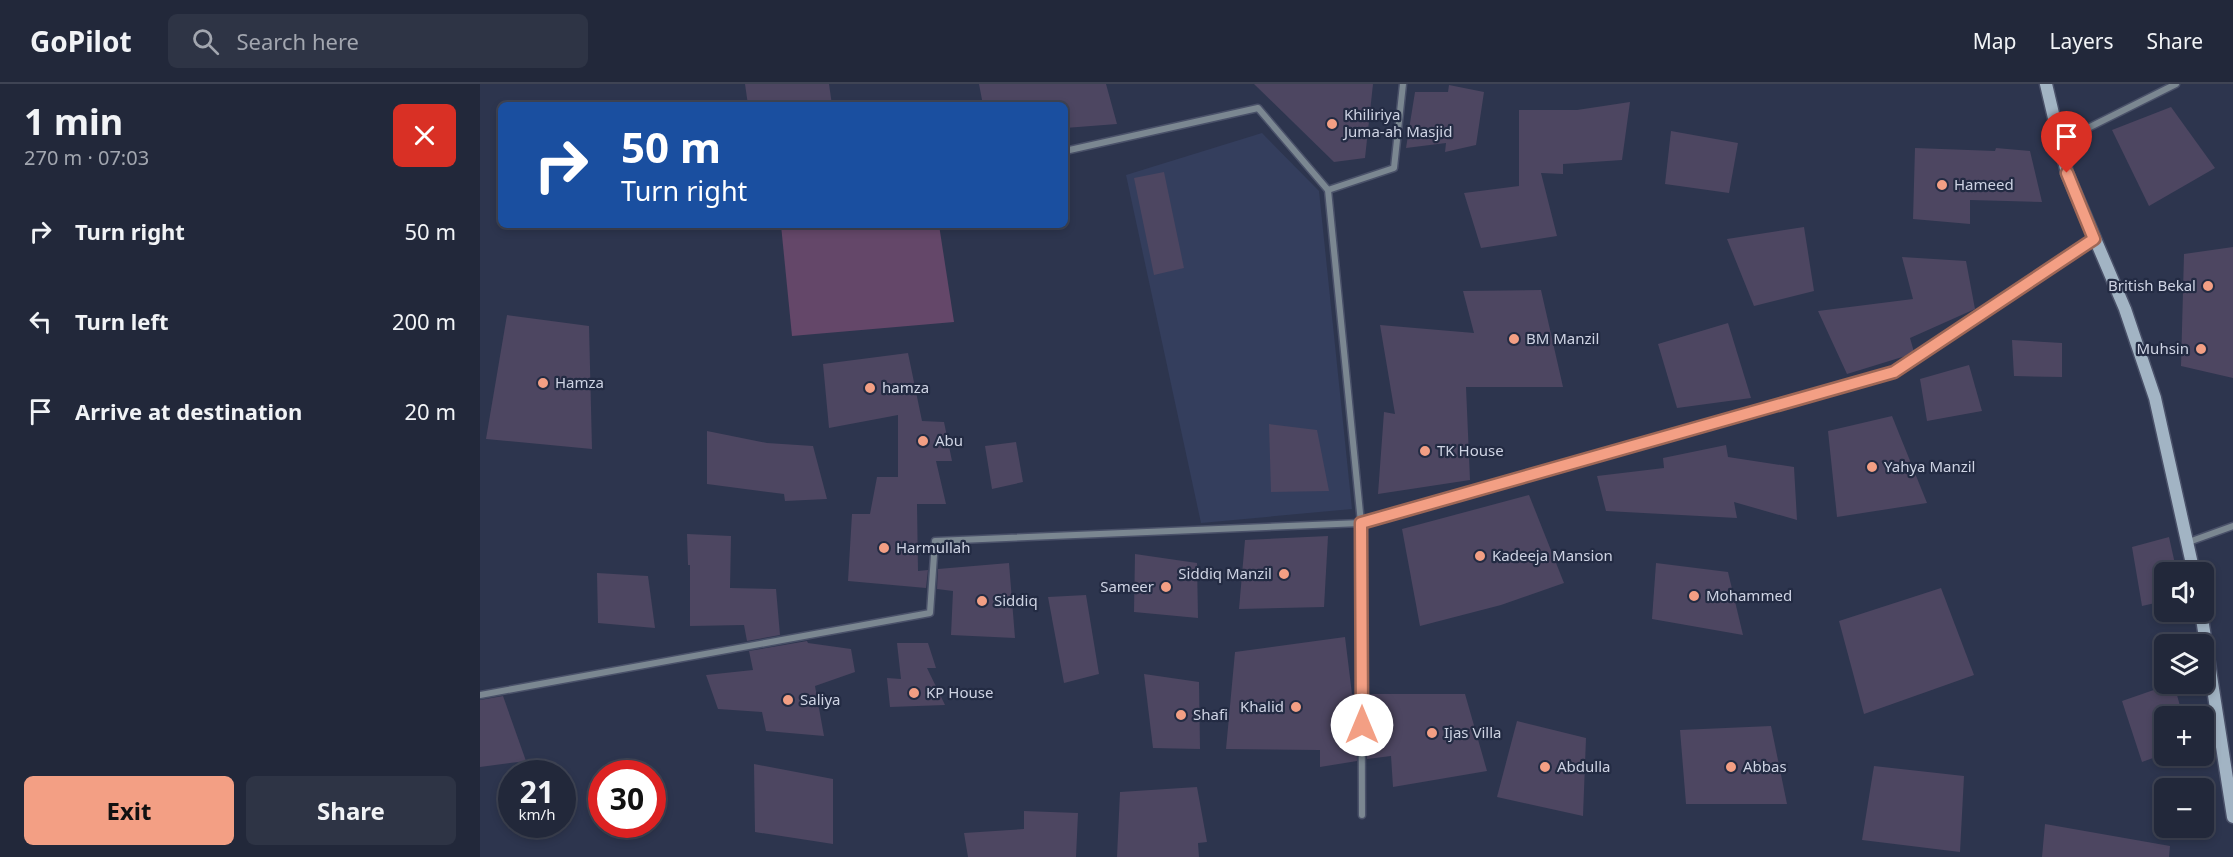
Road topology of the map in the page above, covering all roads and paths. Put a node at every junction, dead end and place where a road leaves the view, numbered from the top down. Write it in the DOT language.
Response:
graph roads {
  1 [pos="1403,84"];
  2 [pos="2046,84"];
  3 [pos="2176,84"];
  4 [pos="2060,142"];
  5 [pos="1068,150"];
  6 [pos="1328,190"];
  7 [pos="2094,239"];
  8 [pos="1361,523"];
  9 [pos="2233,526"];
  10 [pos="2186,543"];
  11 [pos="2191,562"];
  12 [pos="2203,622"];
  13 [pos="480,695"];
  14 [pos="1362,815"];
  15 [pos="2233,817"];
  1 -- 6 [label="street"];
  2 -- 4 [label="main road"];
  3 -- 4 [label="street"];
  4 -- 7 [label="main road"];
  5 -- 6 [label="street"];
  6 -- 8 [label="street"];
  7 -- 8 [label="street"];
  7 -- 10 [label="main road"];
  8 -- 13 [label="street"];
  8 -- 14 [label="street"];
  9 -- 10 [label="street"];
  10 -- 11 [label="main road"];
  12 -- 15 [label="main road"];
}
